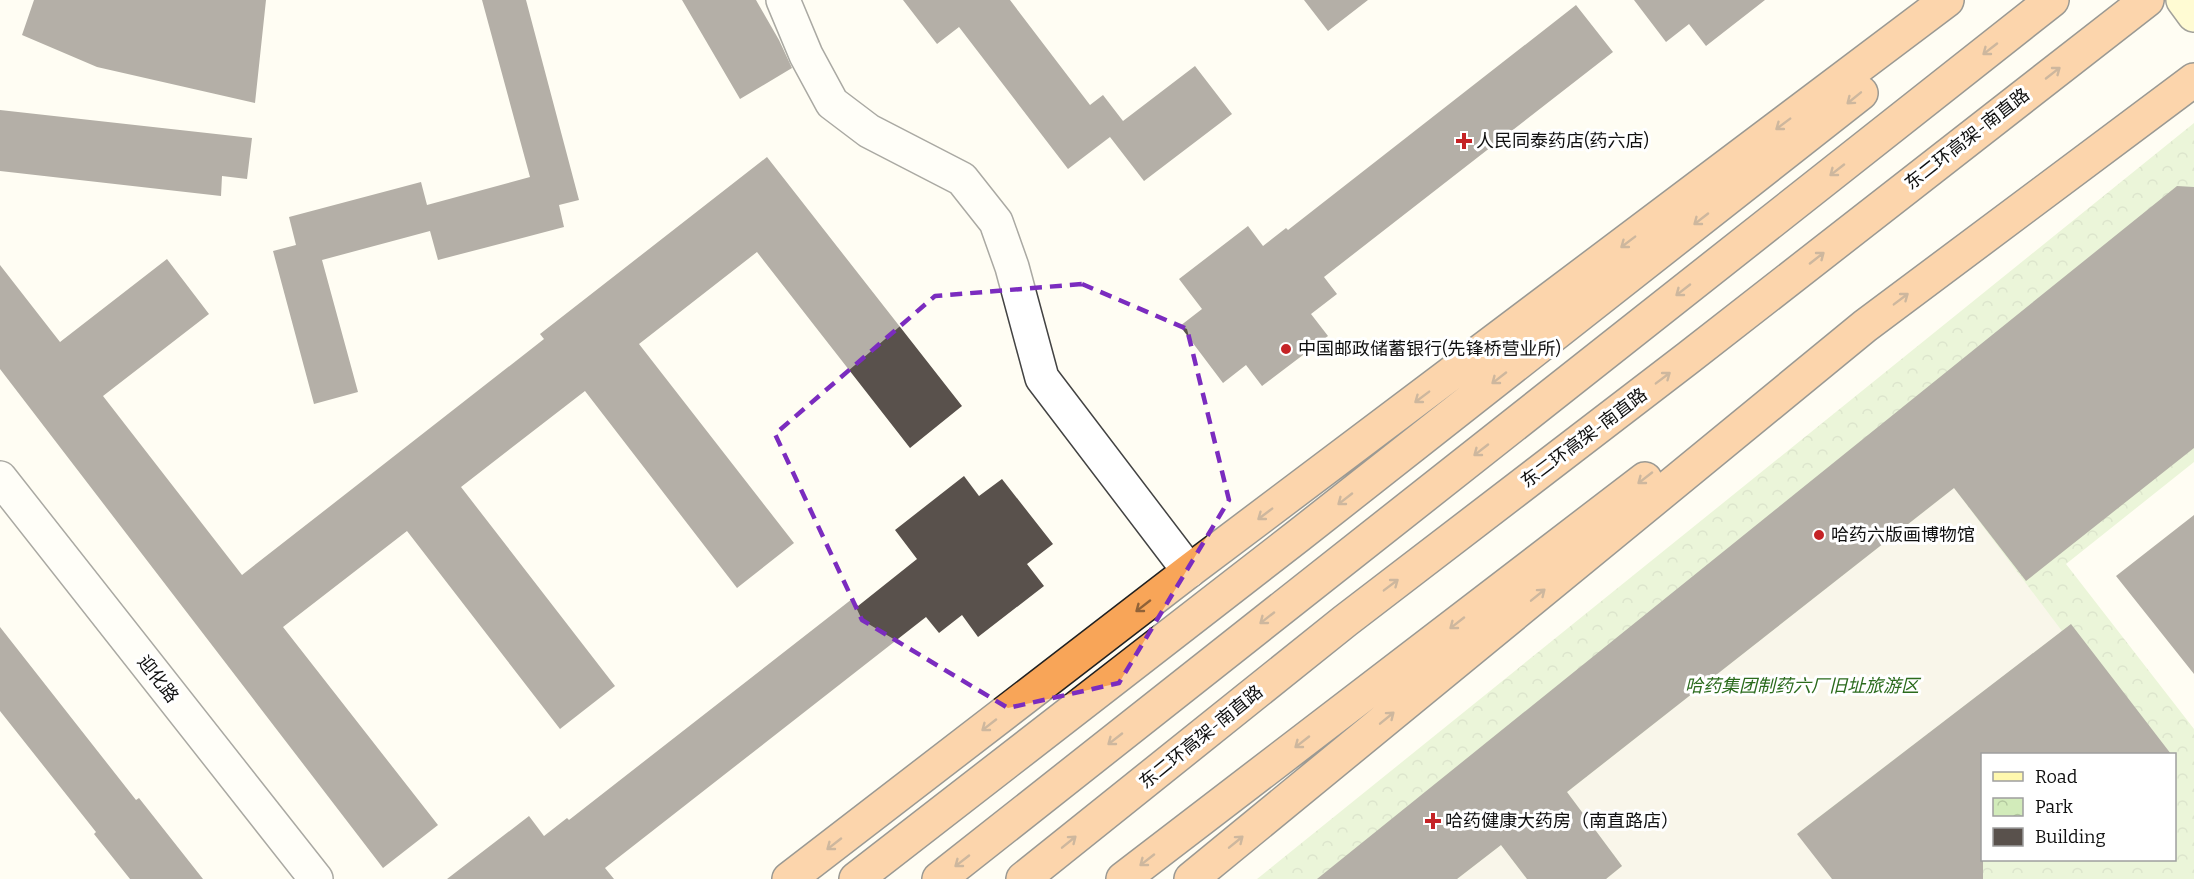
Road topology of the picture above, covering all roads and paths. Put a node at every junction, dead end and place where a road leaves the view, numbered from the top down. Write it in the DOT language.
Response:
graph roads {
  1 [pos="783,0"];
  2 [pos="1947,0"];
  3 [pos="1957,0"];
  4 [pos="2052,0"];
  5 [pos="2147,0"];
  6 [pos="2183,0"];
  7 [pos="2194,15"];
  8 [pos="2194,80"];
  9 [pos="1865,326"];
  10 [pos="0,478"];
  11 [pos="1189,571"];
  12 [pos="316,879"];
  13 [pos="789,879"];
  14 [pos="856,879"];
  15 [pos="939,879"];
  16 [pos="1023,879"];
  17 [pos="1123,879"];
  18 [pos="1191,879"];
  1 -- 11 [label="street"];
  2 -- 11 [label="highway, one-way"];
  3 -- 14 [label="highway, one-way"];
  4 -- 15 [label="highway, one-way"];
  16 -- 5 [label="highway, 东二环高架-南直路, one-way"];
  6 -- 7 [label="main road"];
  9 -- 8 [label="highway, one-way"];
  9 -- 17 [label="highway, one-way"];
  18 -- 9 [label="highway, one-way"];
  10 -- 12 [label="street, 迎化路"];
  11 -- 13 [label="highway, one-way"];
}
